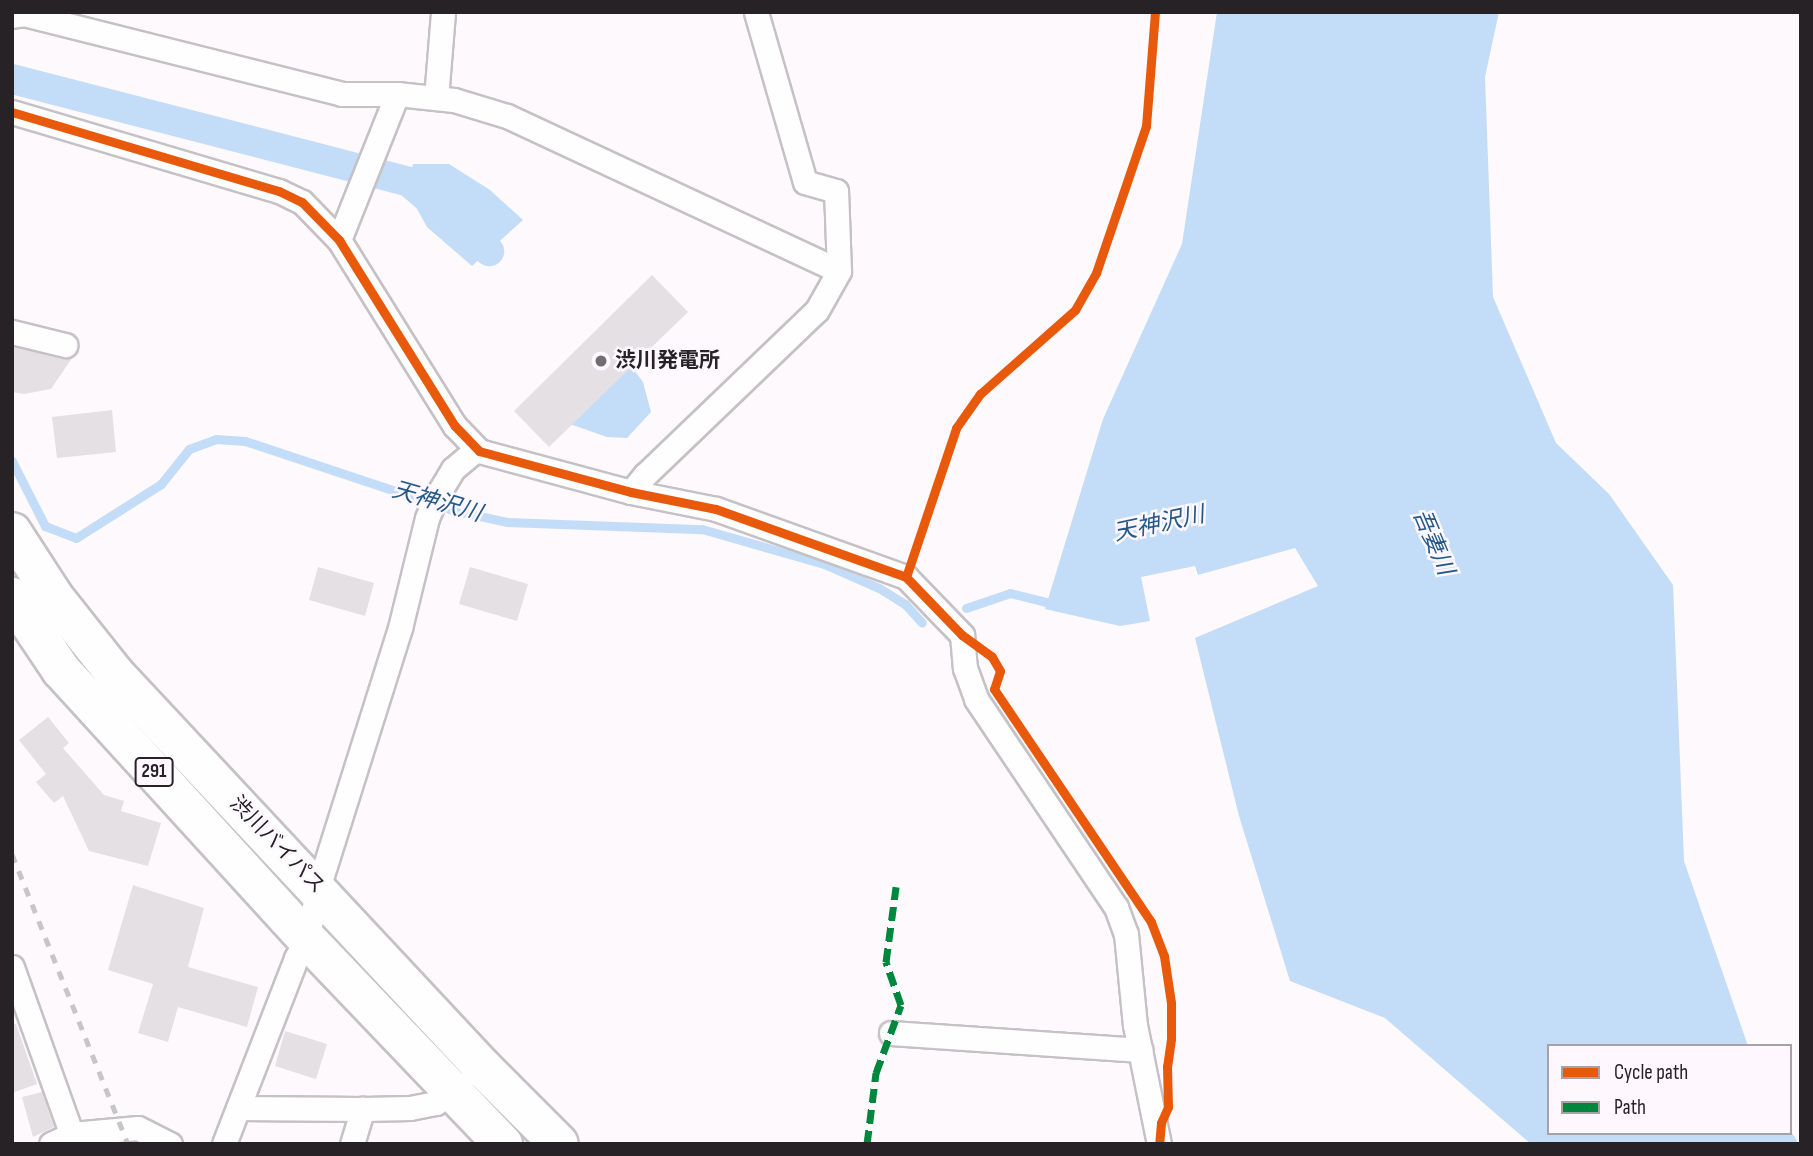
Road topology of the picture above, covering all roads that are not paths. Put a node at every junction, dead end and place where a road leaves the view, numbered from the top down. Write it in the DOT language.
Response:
graph roads {
  1 [pos="443,12"];
  2 [pos="756,12"];
  3 [pos="12,16"];
  4 [pos="397,94"];
  5 [pos="436,98"];
  6 [pos="12,112"];
  7 [pos="338,240"];
  8 [pos="839,271"];
  9 [pos="12,332"];
  10 [pos="65,345"];
  11 [pos="477,449"];
  12 [pos="631,492"];
  13 [pos="12,532"];
  14 [pos="12,597"];
  15 [pos="318,888"];
  16 [pos="307,939"];
  17 [pos="12,967"];
  18 [pos="891,1033"];
  19 [pos="1140,1050"];
  20 [pos="483,1068"];
  21 [pos="453,1091"];
  22 [pos="238,1108"];
  23 [pos="363,1109"];
  24 [pos="74,1139"];
  25 [pos="51,1144"];
  26 [pos="170,1144"];
  27 [pos="224,1144"];
  28 [pos="352,1144"];
  29 [pos="503,1144"];
  30 [pos="559,1144"];
  31 [pos="1160,1144"];
  1 -- 5 [label="street"];
  2 -- 8 [label="street"];
  3 -- 4 [label="street"];
  4 -- 5 [label="street"];
  4 -- 7 [label="street"];
  5 -- 8 [label="street"];
  6 -- 7 [label="street"];
  7 -- 11 [label="street"];
  8 -- 12 [label="street"];
  9 -- 10 [label="street"];
  11 -- 12 [label="street"];
  11 -- 15 [label="street"];
  12 -- 19 [label="street"];
  13 -- 15 [label="highway, 渋川バイパス / 291"];
  14 -- 16 [label="highway, 渋川バイパス / 291"];
  15 -- 16 [label="street"];
  15 -- 20 [label="highway, 渋川バイパス / 291"];
  16 -- 21 [label="highway, 渋川バイパス / 291"];
  16 -- 22 [label="street"];
  17 -- 24 [label="street"];
  18 -- 19 [label="street"];
  19 -- 31 [label="street"];
  20 -- 21 [label="street"];
  20 -- 30 [label="highway, 渋川バイパス / 291"];
  21 -- 23 [label="street"];
  21 -- 29 [label="highway, 渋川バイパス / 291"];
  22 -- 23 [label="street"];
  22 -- 27 [label="street"];
  23 -- 28 [label="street"];
  24 -- 25 [label="street"];
  24 -- 26 [label="street"];
}
